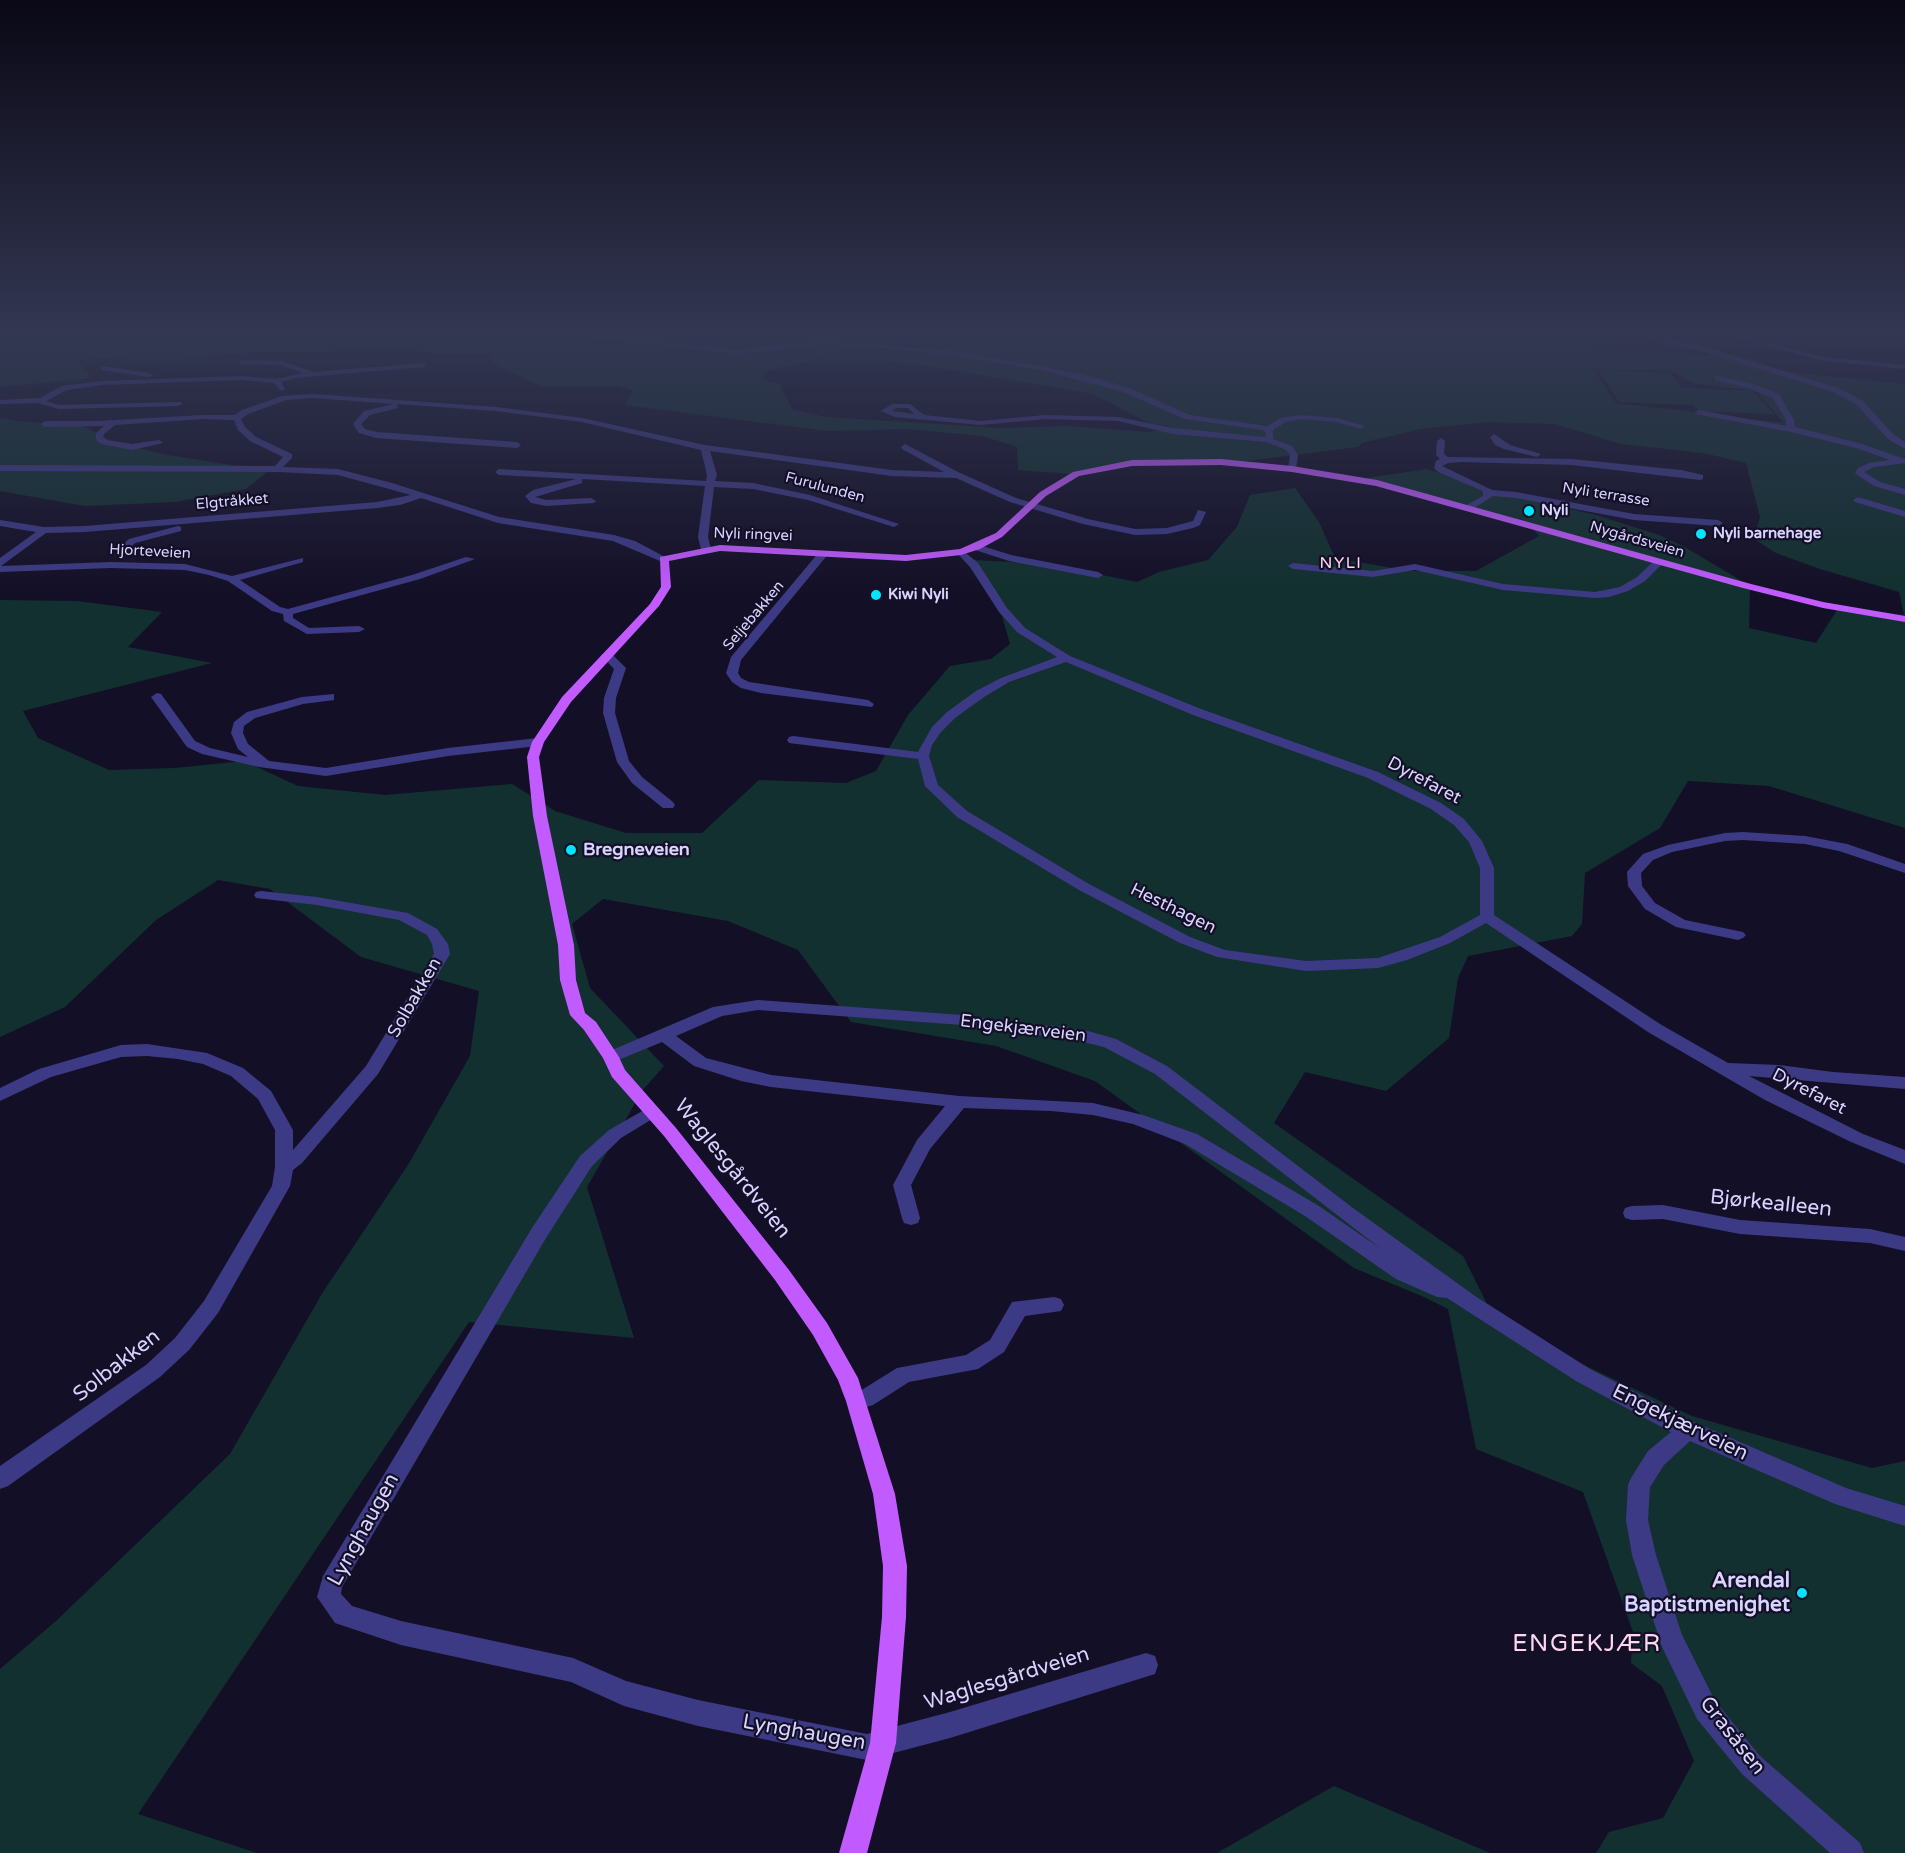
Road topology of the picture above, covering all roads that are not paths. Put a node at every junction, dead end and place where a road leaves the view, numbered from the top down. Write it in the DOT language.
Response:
graph roads {
  1 [pos="136,421"];
  2 [pos="238,421"];
  3 [pos="359,421"];
  4 [pos="584,421"];
  5 [pos="963,421"];
  6 [pos="997,421"];
  7 [pos="1129,421"];
  8 [pos="1215,421"];
  9 [pos="1281,421"];
  10 [pos="1343,421"];
  11 [pos="1750,421"];
  12 [pos="1790,421"];
  13 [pos="1877,421"];
  14 [pos="113,423"];
  15 [pos="45,424"];
  16 [pos="1361,426"];
  17 [pos="1791,429"];
  18 [pos="1267,430"];
  19 [pos="1494,437"];
  20 [pos="1269,440"];
  21 [pos="1441,441"];
  22 [pos="159,442"];
  23 [pos="517,445"];
  24 [pos="1905,446"];
  25 [pos="906,447"];
  26 [pos="705,448"];
  27 [pos="1446,460"];
  28 [pos="1903,461"];
  29 [pos="1572,462"];
  30 [pos="0,468"];
  31 [pos="1292,469"];
  32 [pos="279,470"];
  33 [pos="499,472"];
  34 [pos="957,475"];
  35 [pos="587,477"];
  36 [pos="1700,477"];
  37 [pos="712,484"];
  38 [pos="1905,492"];
  39 [pos="1489,493"];
  40 [pos="421,495"];
  41 [pos="1858,500"];
  42 [pos="591,501"];
  43 [pos="1029,508"];
  44 [pos="1468,508"];
  45 [pos="1201,512"];
  46 [pos="1905,514"];
  47 [pos="213,519"];
  48 [pos="0,523"];
  49 [pos="894,524"];
  50 [pos="1718,524"];
  51 [pos="19,527"];
  52 [pos="0,529"];
  53 [pos="44,530"];
  54 [pos="976,547"];
  55 [pos="706,549"];
  56 [pos="131,551"];
  57 [pos="961,552"];
  58 [pos="824,553"];
  59 [pos="470,559"];
  60 [pos="664,559"];
  61 [pos="299,560"];
  62 [pos="1659,562"];
  63 [pos="0,563"];
  64 [pos="1293,566"];
  65 [pos="0,569"];
  66 [pos="1098,575"];
  67 [pos="232,579"];
  68 [pos="288,612"];
  69 [pos="1905,620"];
  70 [pos="359,629"];
  71 [pos="608,655"];
  72 [pos="1066,658"];
  73 [pos="157,697"];
  74 [pos="330,697"];
  75 [pos="868,704"];
  76 [pos="793,740"];
  77 [pos="538,742"];
  78 [pos="923,756"];
  79 [pos="265,764"];
  80 [pos="668,805"];
  81 [pos="1905,870"];
  82 [pos="261,895"];
  83 [pos="1487,917"];
  84 [pos="1738,935"];
  85 [pos="662,1034"];
  86 [pos="611,1057"];
  87 [pos="1728,1069"];
  88 [pos="1905,1083"];
  89 [pos="0,1095"];
  90 [pos="959,1102"];
  91 [pos="651,1112"];
  92 [pos="1905,1157"];
  93 [pos="284,1167"];
  94 [pos="1632,1213"];
  95 [pos="911,1218"];
  96 [pos="1905,1244"];
  97 [pos="1468,1302"];
  98 [pos="1053,1305"];
  99 [pos="857,1401"];
  100 [pos="1686,1429"];
  101 [pos="0,1479"];
  102 [pos="1905,1516"];
  103 [pos="1146,1665"];
  104 [pos="883,1743"];
  105 [pos="853,1853"];
  106 [pos="1850,1853"];
  1 -- 14 [label="street"];
  2 -- 32 [label="street"];
  3 -- 23 [label="street"];
  4 -- 26 [label="street"];
  5 -- 6 [label="street"];
  7 -- 20 [label="street"];
  8 -- 18 [label="street"];
  9 -- 18 [label="street"];
  10 -- 16 [label="street"];
  11 -- 17 [label="street"];
  12 -- 17 [label="street"];
  13 -- 24 [label="street"];
  14 -- 15 [label="street"];
  14 -- 22 [label="street"];
  17 -- 28 [label="street"];
  18 -- 20 [label="street"];
  19 -- 29 [label="street"];
  20 -- 31 [label="street"];
  21 -- 27 [label="street"];
  25 -- 34 [label="street"];
  26 -- 34 [label="street"];
  26 -- 37 [label="street, Nyli ringvei"];
  27 -- 29 [label="street, Nyli terrasse"];
  27 -- 39 [label="street, Nyli terrasse"];
  28 -- 38 [label="street"];
  29 -- 36 [label="street, Nyli terrasse"];
  30 -- 32 [label="street"];
  31 -- 43 [label="main road, Nygårdsveien"];
  31 -- 44 [label="main road, Nygårdsveien"];
  32 -- 40 [label="street"];
  33 -- 35 [label="street, Furulunden"];
  34 -- 43 [label="street"];
  35 -- 37 [label="street, Furulunden"];
  35 -- 42 [label="street"];
  37 -- 49 [label="street, Furulunden"];
  37 -- 55 [label="street, Nyli ringvei"];
  39 -- 44 [label="street"];
  39 -- 50 [label="street, Nyli terrasse"];
  40 -- 47 [label="street, Elgtråkket"];
  40 -- 60 [label="street"];
  41 -- 46 [label="street"];
  43 -- 45 [label="street"];
  43 -- 54 [label="main road, Nyli ringvei"];
  44 -- 62 [label="main road, Nygårdsveien"];
  47 -- 53 [label="street, Elgtråkket"];
  47 -- 56 [label="street"];
  48 -- 51 [label="street, Elgtråkket"];
  51 -- 52 [label="street, Elgtråkket"];
  51 -- 53 [label="street, Elgtråkket"];
  53 -- 63 [label="street"];
  54 -- 57 [label="main road, Nyli ringvei"];
  54 -- 66 [label="street"];
  55 -- 58 [label="main road, Nyli ringvei"];
  55 -- 60 [label="main road"];
  57 -- 58 [label="main road, Nyli ringvei"];
  57 -- 72 [label="street, Dyrefaret"];
  58 -- 75 [label="street, Seljebakken"];
  59 -- 68 [label="street"];
  60 -- 71 [label="main road, Waglesgårdveien"];
  61 -- 67 [label="street"];
  62 -- 64 [label="street"];
  62 -- 69 [label="main road, Nygårdsveien"];
  65 -- 67 [label="street, Hjorteveien"];
  67 -- 68 [label="street, Hjorteveien"];
  68 -- 70 [label="street, Hjorteveien"];
  71 -- 77 [label="main road, Waglesgårdveien"];
  71 -- 80 [label="street"];
  72 -- 78 [label="street"];
  72 -- 83 [label="street, Dyrefaret"];
  73 -- 79 [label="street"];
  74 -- 79 [label="street"];
  76 -- 78 [label="street"];
  77 -- 79 [label="street"];
  77 -- 86 [label="main road, Waglesgårdveien"];
  78 -- 83 [label="street, Hesthagen"];
  81 -- 84 [label="street"];
  82 -- 93 [label="street, Solbakken"];
  83 -- 87 [label="street, Dyrefaret"];
  85 -- 86 [label="street, Engekjærveien"];
  85 -- 90 [label="street"];
  85 -- 97 [label="street, Engekjærveien"];
  86 -- 91 [label="main road, Waglesgårdveien"];
  87 -- 88 [label="street"];
  87 -- 92 [label="street, Dyrefaret"];
  89 -- 93 [label="street, Solbakken"];
  90 -- 95 [label="street"];
  90 -- 97 [label="street, Engekjærveien"];
  91 -- 99 [label="main road, Waglesgårdveien"];
  91 -- 104 [label="street, Lynghaugen"];
  93 -- 101 [label="street, Solbakken"];
  94 -- 96 [label="street, Bjørkealleen"];
  97 -- 100 [label="street, Engekjærveien"];
  98 -- 99 [label="street"];
  99 -- 104 [label="main road, Waglesgårdveien"];
  100 -- 102 [label="street, Engekjærveien"];
  100 -- 106 [label="street, Grasåsen"];
  103 -- 104 [label="street, Waglesgårdveien"];
  104 -- 105 [label="main road, Waglesgårdveien"];
}
